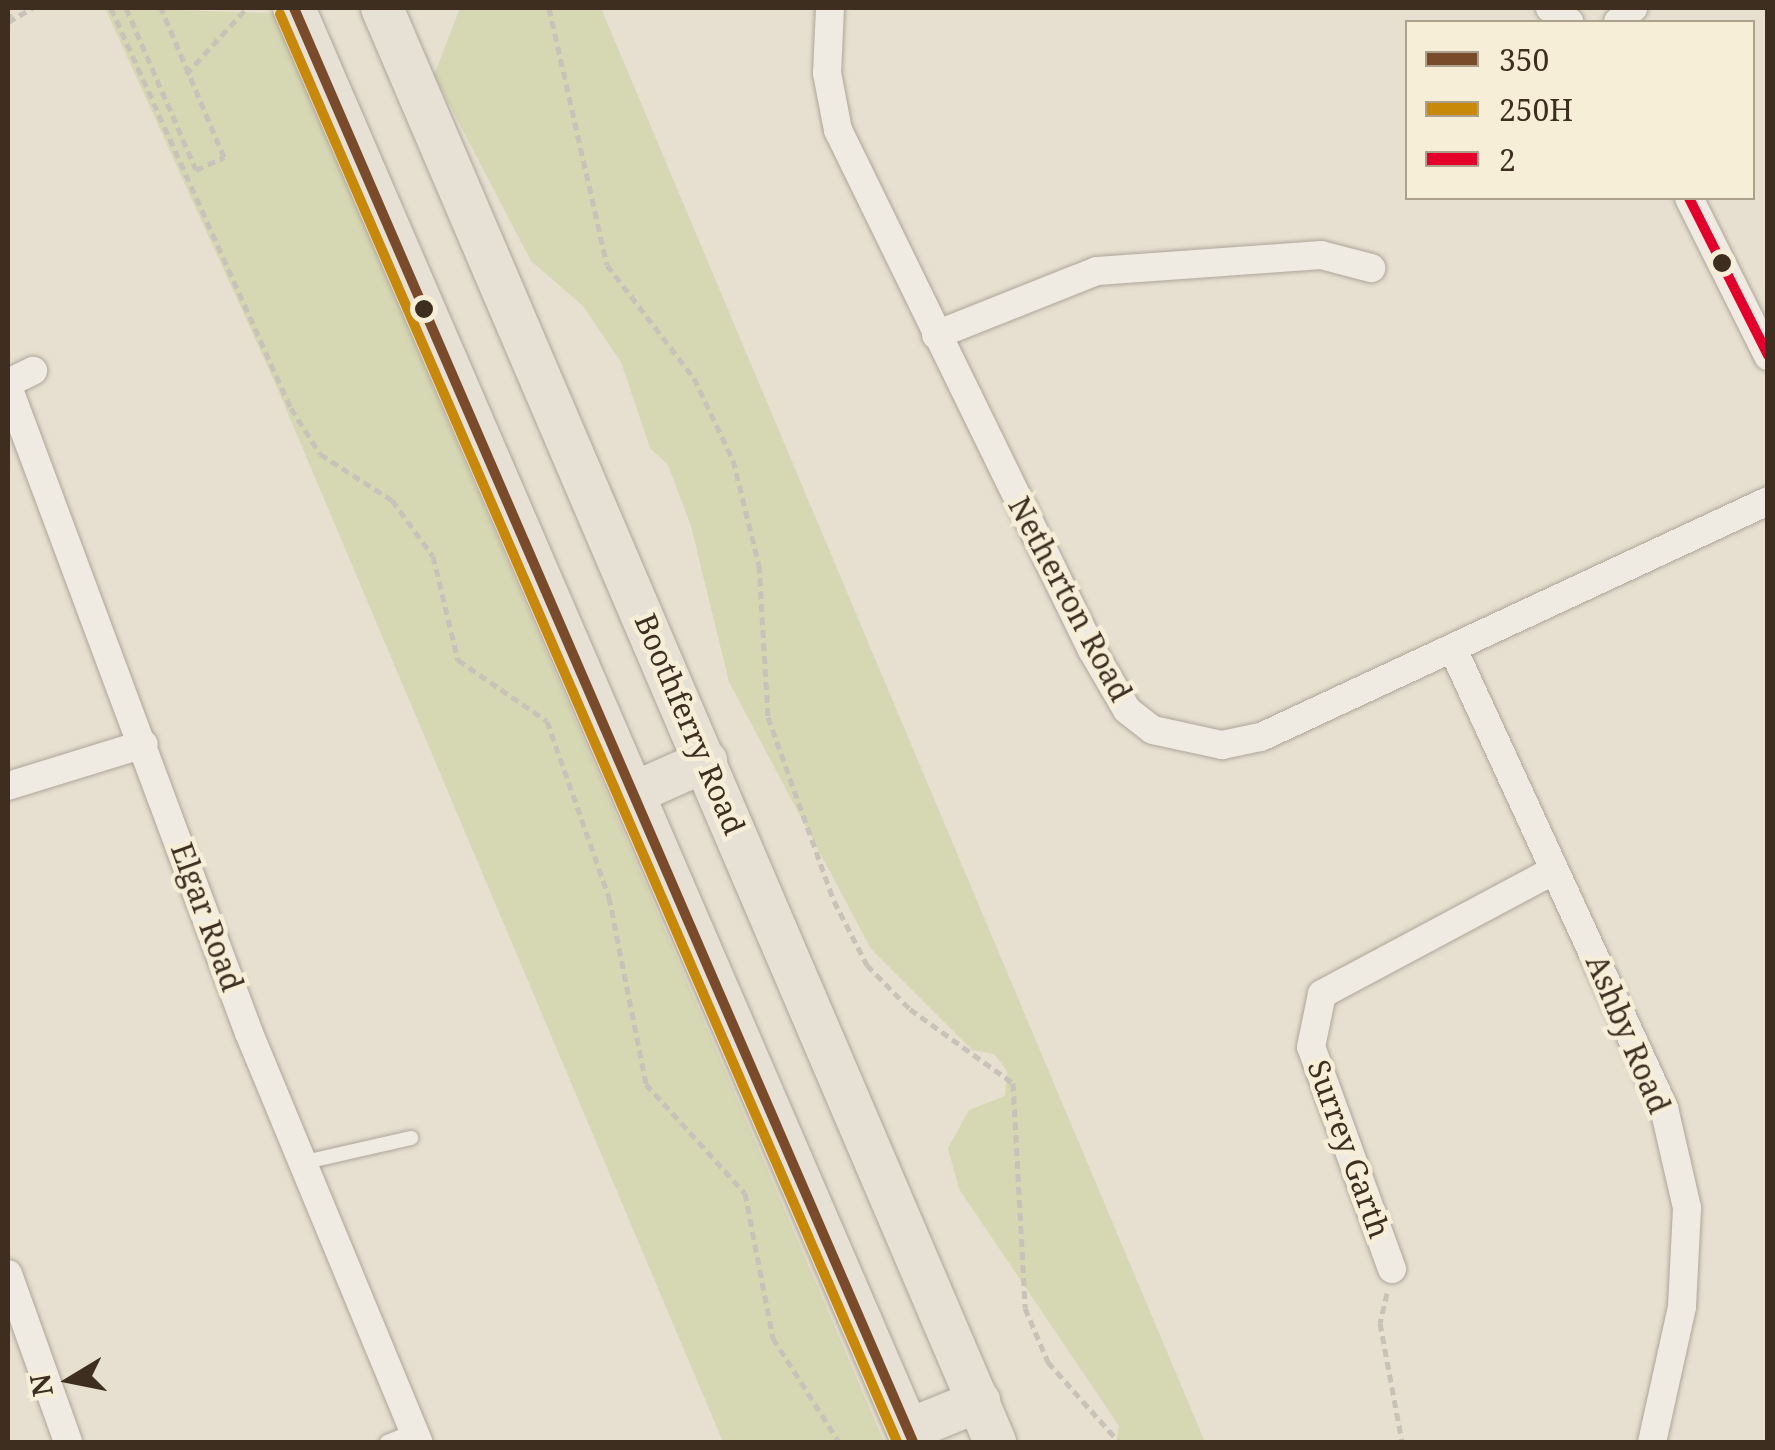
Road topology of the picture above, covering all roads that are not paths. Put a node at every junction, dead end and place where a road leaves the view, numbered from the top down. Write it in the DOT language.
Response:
graph roads {
  1 [pos="294,8"];
  2 [pos="382,8"];
  3 [pos="830,8"];
  4 [pos="1690,200"];
  5 [pos="1371,268"];
  6 [pos="936,335"];
  7 [pos="1768,356"];
  8 [pos="16,380"];
  9 [pos="1768,501"];
  10 [pos="1453,649"];
  11 [pos="144,744"];
  12 [pos="706,762"];
  13 [pos="8,786"];
  14 [pos="634,793"];
  15 [pos="1554,870"];
  16 [pos="412,1138"];
  17 [pos="304,1162"];
  18 [pos="1392,1269"];
  19 [pos="8,1274"];
  20 [pos="14,1306"];
  21 [pos="979,1401"];
  22 [pos="910,1436"];
  23 [pos="416,1437"];
  24 [pos="68,1442"];
  25 [pos="387,1442"];
  26 [pos="996,1442"];
  27 [pos="1652,1442"];
  1 -- 14 [label="main road"];
  2 -- 12 [label="main road, Boothferry Road"];
  3 -- 6 [label="street, Netherton Road"];
  4 -- 7 [label="street"];
  5 -- 6 [label="street"];
  6 -- 10 [label="street, Netherton Road"];
  8 -- 11 [label="street, Elgar Road"];
  9 -- 10 [label="street, Netherton Road"];
  10 -- 15 [label="street, Ashby Road"];
  11 -- 13 [label="street"];
  11 -- 17 [label="street, Elgar Road"];
  12 -- 14 [label="main road"];
  12 -- 21 [label="main road, Boothferry Road"];
  14 -- 22 [label="main road"];
  15 -- 18 [label="street, Surrey Garth"];
  15 -- 27 [label="street, Ashby Road"];
  16 -- 17 [label="lane"];
  17 -- 23 [label="street, Elgar Road"];
  19 -- 20 [label="street"];
  20 -- 24 [label="street"];
  21 -- 22 [label="main road"];
  21 -- 26 [label="main road, Boothferry Road"];
  23 -- 25 [label="lane"];
}
